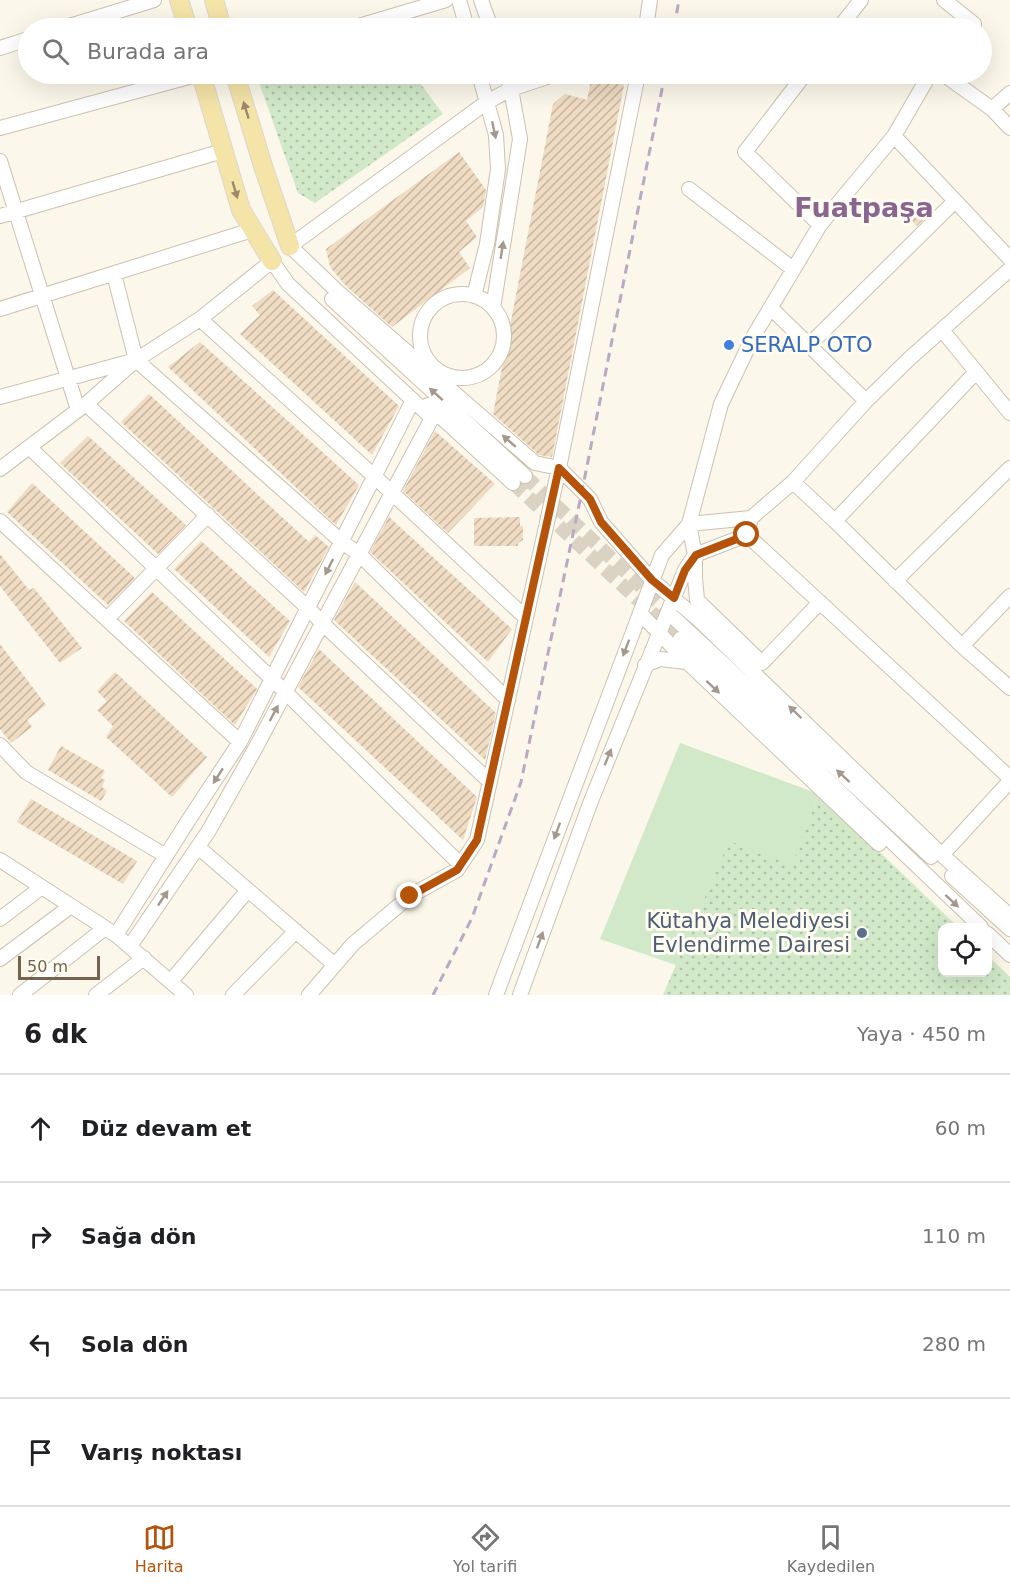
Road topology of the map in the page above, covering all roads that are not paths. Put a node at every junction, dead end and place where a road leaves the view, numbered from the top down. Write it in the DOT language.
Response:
graph roads {
  1 [pos="154,0"];
  2 [pos="180,0"];
  3 [pos="214,0"];
  4 [pos="446,0"];
  5 [pos="459,0"];
  6 [pos="481,0"];
  7 [pos="650,0"];
  8 [pos="861,0"];
  9 [pos="944,0"];
  10 [pos="963,0"];
  11 [pos="96,18"];
  12 [pos="185,18"];
  13 [pos="219,18"];
  14 [pos="386,18"];
  15 [pos="464,18"];
  16 [pos="487,18"];
  17 [pos="647,18"];
  18 [pos="847,18"];
  19 [pos="963,18"];
  20 [pos="969,18"];
  21 [pos="18,42"];
  22 [pos="0,48"];
  23 [pos="164,84"];
  24 [pos="204,84"];
  25 [pos="238,84"];
  26 [pos="482,84"];
  27 [pos="509,84"];
  28 [pos="526,84"];
  29 [pos="636,84"];
  30 [pos="797,84"];
  31 [pos="924,84"];
  32 [pos="957,84"];
  33 [pos="511,89"];
  34 [pos="1010,93"];
  35 [pos="487,102"];
  36 [pos="992,109"];
  37 [pos="0,128"];
  38 [pos="1010,128"];
  39 [pos="894,136"];
  40 [pos="223,151"];
  41 [pos="0,161"];
  42 [pos="689,189"];
  43 [pos="955,201"];
  44 [pos="15,212"];
  45 [pos="0,216"];
  46 [pos="820,225"];
  47 [pos="252,230"];
  48 [pos="290,246"];
  49 [pos="1010,259"];
  50 [pos="272,261"];
  51 [pos="793,269"];
  52 [pos="1010,269"];
  53 [pos="114,274"];
  54 [pos="474,296"];
  55 [pos="42,297"];
  56 [pos="493,308"];
  57 [pos="771,308"];
  58 [pos="0,309"];
  59 [pos="200,319"];
  60 [pos="942,330"];
  61 [pos="808,346"];
  62 [pos="136,360"];
  63 [pos="976,372"];
  64 [pos="68,378"];
  65 [pos="0,397"];
  66 [pos="413,400"];
  67 [pos="866,401"];
  68 [pos="82,407"];
  69 [pos="1010,413"];
  70 [pos="29,447"];
  71 [pos="559,468"];
  72 [pos="1010,468"];
  73 [pos="0,469"];
  74 [pos="525,476"];
  75 [pos="375,477"];
  76 [pos="793,482"];
  77 [pos="513,483"];
  78 [pos="391,493"];
  79 [pos="208,516"];
  80 [pos="751,518"];
  81 [pos="0,520"];
  82 [pos="835,521"];
  83 [pos="689,524"];
  84 [pos="747,535"];
  85 [pos="342,542"];
  86 [pos="358,554"];
  87 [pos="696,555"];
  88 [pos="156,568"];
  89 [pos="652,580"];
  90 [pos="895,580"];
  91 [pos="1010,596"];
  92 [pos="674,598"];
  93 [pos="820,602"];
  94 [pos="308,608"];
  95 [pos="640,613"];
  96 [pos="672,616"];
  97 [pos="526,618"];
  98 [pos="107,619"];
  99 [pos="322,623"];
  100 [pos="659,633"];
  101 [pos="680,639"];
  102 [pos="962,646"];
  103 [pos="687,662"];
  104 [pos="645,666"];
  105 [pos="272,679"];
  106 [pos="1010,688"];
  107 [pos="285,693"];
  108 [pos="508,700"];
  109 [pos="240,742"];
  110 [pos="0,745"];
  111 [pos="490,782"];
  112 [pos="1009,783"];
  113 [pos="198,847"];
  114 [pos="942,855"];
  115 [pos="166,856"];
  116 [pos="0,860"];
  117 [pos="460,864"];
  118 [pos="924,874"];
  119 [pos="42,887"];
  120 [pos="248,890"];
  121 [pos="71,906"];
  122 [pos="1010,916"];
  123 [pos="0,919"];
  124 [pos="977,923"];
  125 [pos="1010,930"];
  126 [pos="296,931"];
  127 [pos="111,932"];
  128 [pos="992,939"];
  129 [pos="130,946"];
  130 [pos="1010,955"];
  131 [pos="144,958"];
  132 [pos="0,959"];
  133 [pos="335,965"];
  134 [pos="174,989"];
  135 [pos="20,995"];
  136 [pos="96,995"];
  137 [pos="233,995"];
  138 [pos="309,995"];
  139 [pos="496,995"];
  140 [pos="520,995"];
  1 -- 11 [label="street"];
  2 -- 12 [label="main road"];
  3 -- 13 [label="main road"];
  4 -- 14 [label="street"];
  5 -- 15 [label="street"];
  6 -- 16 [label="street"];
  7 -- 17 [label="street"];
  8 -- 18 [label="street"];
  9 -- 19 [label="street"];
  10 -- 20 [label="street"];
  21 -- 22 [label="street"];
  23 -- 37 [label="street"];
  24 -- 40 [label="main road"];
  48 -- 25 [label="main road, one-way"];
  26 -- 35 [label="street"];
  27 -- 33 [label="street"];
  28 -- 33 [label="street"];
  29 -- 71 [label="street"];
  30 -- 46 [label="street"];
  31 -- 39 [label="street"];
  32 -- 36 [label="street"];
  33 -- 35 [label="street"];
  56 -- 33 [label="street, one-way"];
  34 -- 36 [label="street"];
  35 -- 48 [label="street"];
  35 -- 54 [label="street, one-way"];
  36 -- 38 [label="street"];
  39 -- 43 [label="street"];
  39 -- 46 [label="street"];
  40 -- 44 [label="street"];
  40 -- 47 [label="main road, one-way"];
  41 -- 44 [label="street"];
  42 -- 51 [label="street"];
  43 -- 49 [label="street"];
  43 -- 61 [label="street"];
  44 -- 45 [label="street"];
  44 -- 55 [label="street"];
  46 -- 51 [label="street"];
  47 -- 50 [label="main road"];
  47 -- 53 [label="street"];
  71 -- 48 [label="street, one-way"];
  74 -- 48 [label="street, one-way"];
  50 -- 59 [label="street"];
  50 -- 66 [label="street"];
  50 -- 77 [label="street"];
  51 -- 57 [label="street"];
  52 -- 60 [label="street"];
  53 -- 55 [label="street"];
  53 -- 62 [label="street"];
  54 -- 56 [label="street"];
  54 -- 56 [label="street"];
  55 -- 58 [label="street"];
  55 -- 64 [label="street"];
  57 -- 61 [label="street"];
  57 -- 83 [label="street"];
  59 -- 62 [label="street"];
  59 -- 75 [label="street"];
  60 -- 63 [label="street"];
  60 -- 67 [label="street"];
  61 -- 67 [label="street"];
  62 -- 64 [label="street"];
  62 -- 68 [label="street"];
  62 -- 85 [label="street"];
  63 -- 69 [label="street"];
  63 -- 82 [label="street"];
  64 -- 65 [label="street"];
  64 -- 68 [label="street"];
  66 -- 75 [label="street"];
  66 -- 78 [label="street"];
  67 -- 76 [label="street"];
  68 -- 70 [label="street"];
  68 -- 79 [label="street"];
  70 -- 73 [label="street"];
  70 -- 88 [label="street"];
  71 -- 89 [label="street"];
  71 -- 97 [label="street"];
  72 -- 90 [label="street"];
  75 -- 78 [label="street"];
  75 -- 85 [label="street"];
  76 -- 80 [label="street"];
  76 -- 82 [label="street"];
  78 -- 86 [label="street"];
  78 -- 97 [label="street"];
  79 -- 88 [label="street"];
  79 -- 94 [label="street"];
  80 -- 83 [label="street"];
  80 -- 84 [label="street"];
  81 -- 98 [label="street"];
  82 -- 90 [label="street"];
  83 -- 87 [label="street"];
  83 -- 89 [label="street"];
  84 -- 87 [label="street"];
  84 -- 93 [label="street"];
  85 -- 86 [label="street"];
  85 -- 94 [label="street, one-way"];
  86 -- 99 [label="street"];
  86 -- 108 [label="street"];
  87 -- 92 [label="street"];
  87 -- 93 [label="street"];
  88 -- 98 [label="street"];
  88 -- 105 [label="street"];
  89 -- 92 [label="street"];
  89 -- 95 [label="street"];
  90 -- 102 [label="street"];
  91 -- 102 [label="street"];
  92 -- 100 [label="street"];
  114 -- 92 [label="street, one-way"];
  93 -- 112 [label="street"];
  94 -- 99 [label="street"];
  94 -- 105 [label="street"];
  95 -- 100 [label="street"];
  95 -- 139 [label="street, one-way"];
  125 -- 96 [label="street, one-way"];
  97 -- 108 [label="street"];
  98 -- 109 [label="street"];
  99 -- 107 [label="street"];
  99 -- 111 [label="street"];
  100 -- 103 [label="street"];
  100 -- 104 [label="street"];
  101 -- 118 [label="street"];
  102 -- 106 [label="street"];
  103 -- 104 [label="street"];
  103 -- 118 [label="street, one-way"];
  140 -- 104 [label="street, one-way"];
  105 -- 107 [label="street"];
  105 -- 109 [label="street"];
  113 -- 107 [label="street, one-way"];
  107 -- 117 [label="street"];
  108 -- 111 [label="street"];
  109 -- 115 [label="street, one-way"];
  110 -- 115 [label="street"];
  111 -- 117 [label="street"];
  112 -- 114 [label="street"];
  113 -- 120 [label="street"];
  129 -- 113 [label="street, one-way"];
  114 -- 122 [label="street"];
  115 -- 127 [label="street"];
  116 -- 119 [label="street"];
  117 -- 133 [label="street"];
  118 -- 124 [label="street, one-way"];
  119 -- 121 [label="street"];
  119 -- 123 [label="street"];
  120 -- 126 [label="street"];
  120 -- 134 [label="street"];
  121 -- 127 [label="street"];
  121 -- 132 [label="street"];
  126 -- 133 [label="street"];
  126 -- 137 [label="street"];
  127 -- 129 [label="street"];
  127 -- 135 [label="street"];
  128 -- 130 [label="street"];
  129 -- 131 [label="street"];
  131 -- 134 [label="street"];
  131 -- 136 [label="street"];
  133 -- 138 [label="street"];
}
